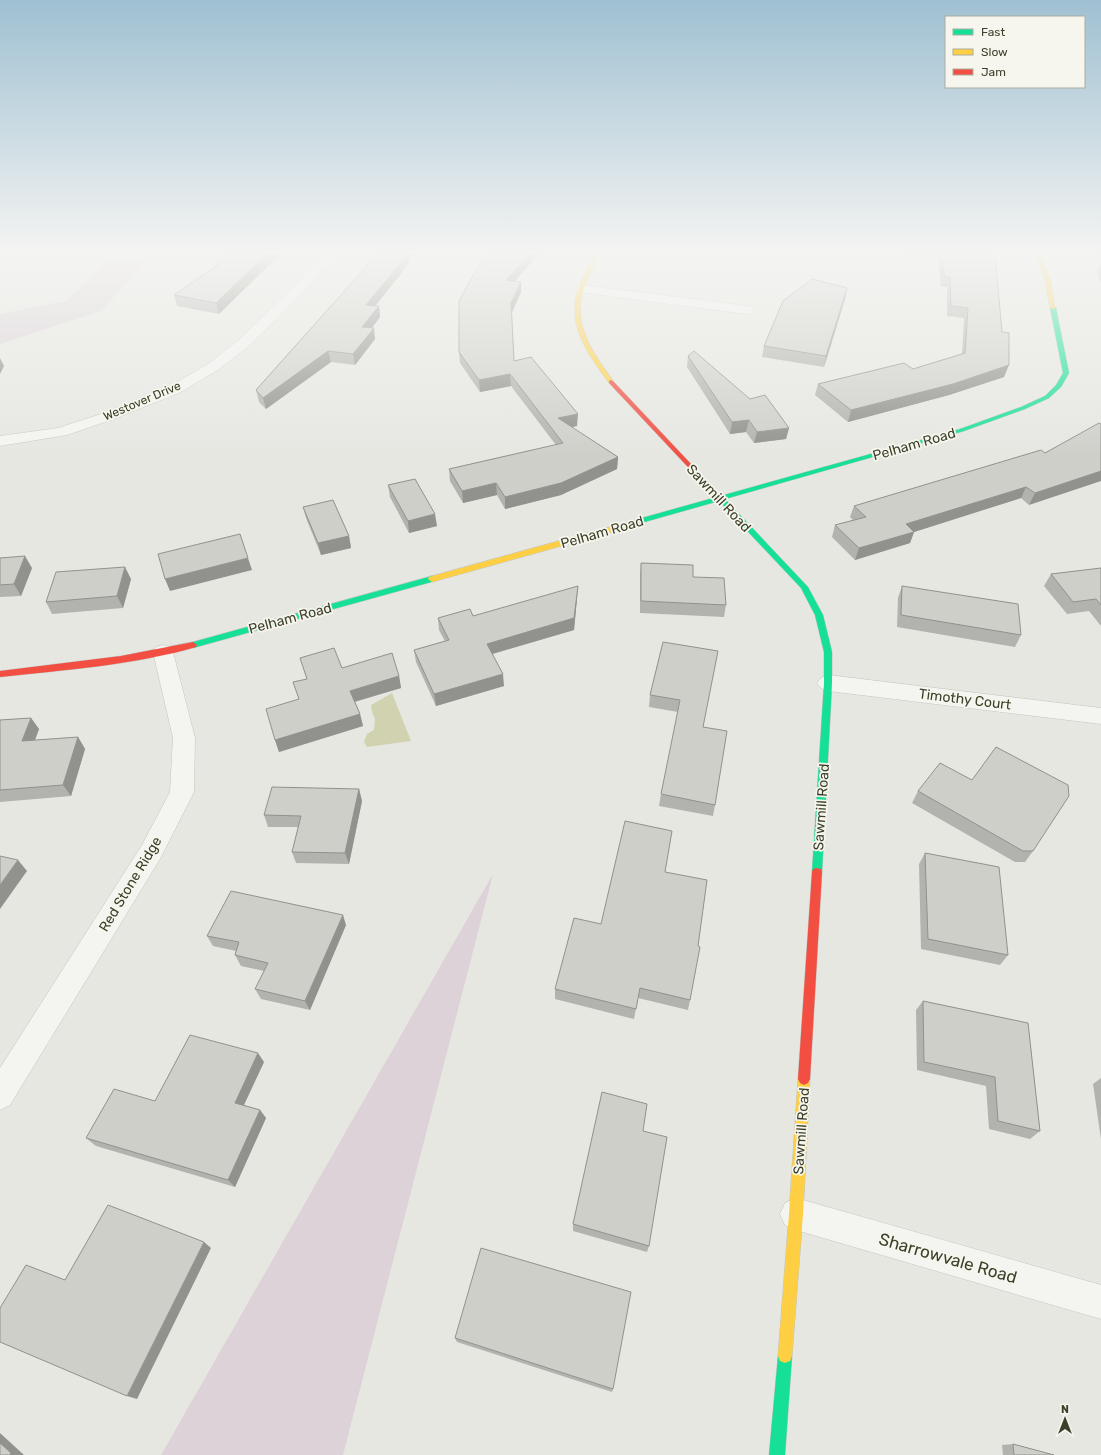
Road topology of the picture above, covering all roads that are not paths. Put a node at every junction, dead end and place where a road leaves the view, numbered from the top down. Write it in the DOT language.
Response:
graph roads {
  1 [pos="267,321"];
  2 [pos="578,321"];
  3 [pos="1056,321"];
  4 [pos="0,441"];
  5 [pos="721,499"];
  6 [pos="163,652"];
  7 [pos="0,674"];
  8 [pos="828,682"];
  9 [pos="1101,716"];
  10 [pos="0,1095"];
  11 [pos="796,1214"];
  12 [pos="1101,1302"];
  13 [pos="777,1455"];
  1 -- 4 [label="street, Westover Drive"];
  2 -- 5 [label="street, Sawmill Road"];
  3 -- 5 [label="street, Pelham Road"];
  5 -- 6 [label="street, Pelham Road"];
  5 -- 8 [label="street, Sawmill Road"];
  6 -- 7 [label="street, Pelham Road"];
  6 -- 10 [label="street, Red Stone Ridge"];
  8 -- 9 [label="street, Timothy Court"];
  8 -- 11 [label="street, Sawmill Road"];
  11 -- 12 [label="street, Sharrowvale Road"];
  11 -- 13 [label="street, Sawmill Road"];
}
